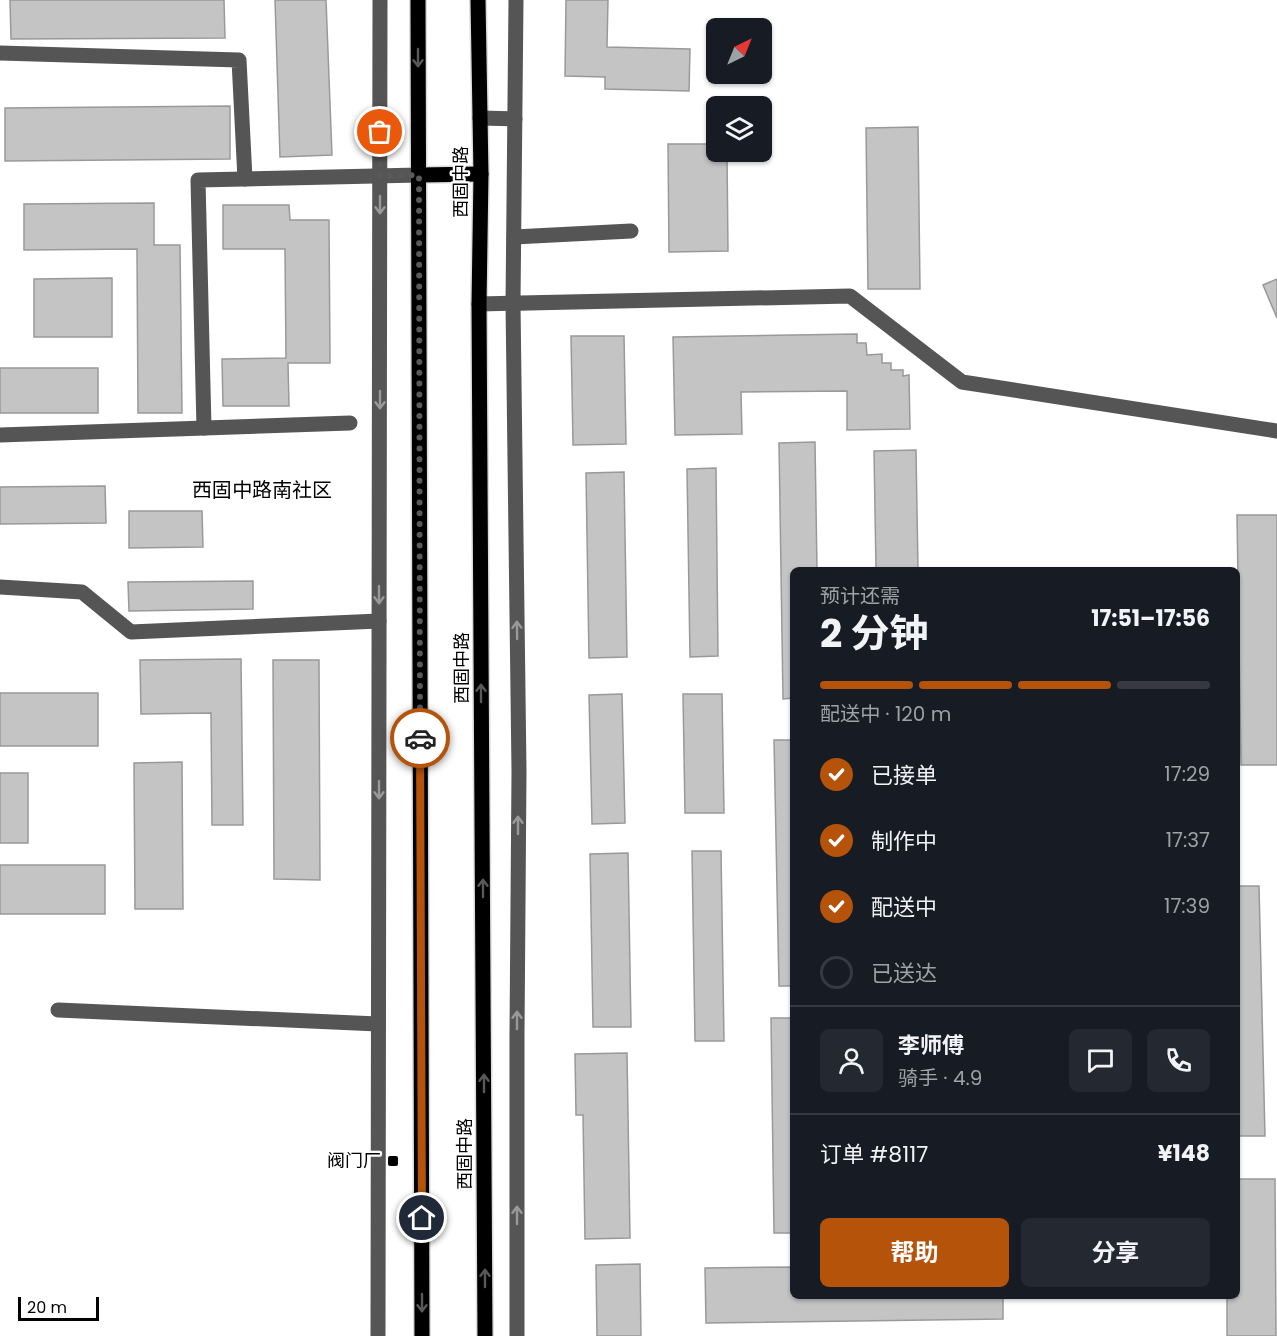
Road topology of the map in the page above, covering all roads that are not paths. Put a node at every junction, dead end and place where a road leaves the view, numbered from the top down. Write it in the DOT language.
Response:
graph roads {
  1 [pos="380,0"];
  2 [pos="418,0"];
  3 [pos="478,0"];
  4 [pos="516,0"];
  5 [pos="0,53"];
  6 [pos="480,118"];
  7 [pos="514,119"];
  8 [pos="481,174"];
  9 [pos="419,175"];
  10 [pos="380,176"];
  11 [pos="245,179"];
  12 [pos="631,231"];
  13 [pos="513,237"];
  14 [pos="513,303"];
  15 [pos="479,304"];
  16 [pos="350,423"];
  17 [pos="204,428"];
  18 [pos="1277,431"];
  19 [pos="0,435"];
  20 [pos="0,587"];
  21 [pos="379,621"];
  22 [pos="58,1010"];
  23 [pos="378,1024"];
  24 [pos="378,1336"];
  25 [pos="422,1336"];
  26 [pos="485,1336"];
  27 [pos="517,1336"];
  1 -- 10 [label="street"];
  2 -- 9 [label="main road, one-way"];
  3 -- 6 [label="main road, 西固中路"];
  4 -- 7 [label="street"];
  5 -- 11 [label="street"];
  6 -- 7 [label="street"];
  6 -- 8 [label="main road, 西固中路"];
  7 -- 13 [label="street"];
  8 -- 9 [label="main road"];
  8 -- 15 [label="main road, 西固中路"];
  9 -- 10 [label="street"];
  9 -- 25 [label="main road, one-way"];
  10 -- 11 [label="street"];
  10 -- 21 [label="street, one-way"];
  11 -- 17 [label="street"];
  12 -- 13 [label="street"];
  13 -- 14 [label="street"];
  14 -- 15 [label="street"];
  14 -- 18 [label="street"];
  27 -- 14 [label="street, one-way"];
  26 -- 15 [label="main road, 西固中路, one-way"];
  16 -- 17 [label="street"];
  17 -- 19 [label="street"];
  20 -- 21 [label="street"];
  21 -- 23 [label="street, one-way"];
  22 -- 23 [label="street"];
  23 -- 24 [label="street"];
}
